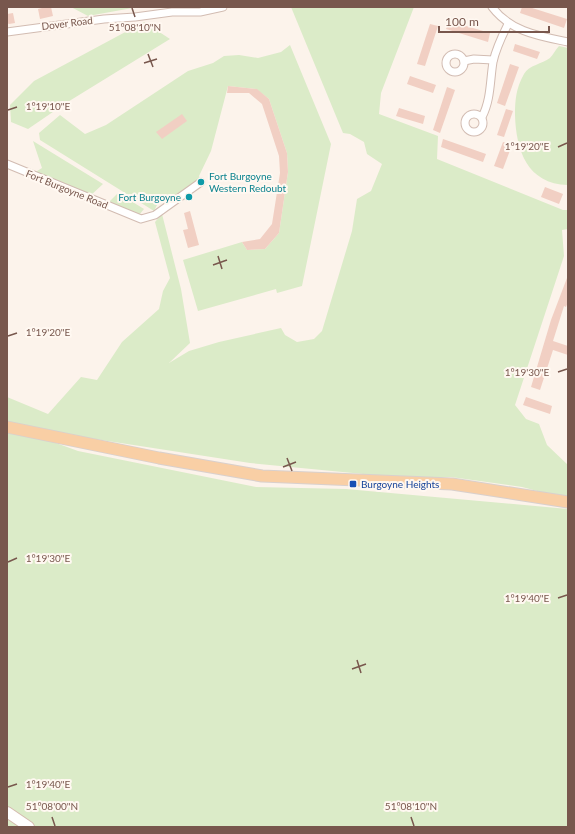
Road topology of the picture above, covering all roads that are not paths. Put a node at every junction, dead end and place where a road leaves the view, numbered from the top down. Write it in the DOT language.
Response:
graph roads {
  1 [pos="223,7"];
  2 [pos="492,7"];
  3 [pos="508,24"];
  4 [pos="7,32"];
  5 [pos="568,42"];
  6 [pos="493,60"];
  7 [pos="464,61"];
  8 [pos="482,117"];
  9 [pos="7,164"];
  10 [pos="201,182"];
  11 [pos="7,427"];
  12 [pos="568,502"];
  13 [pos="7,812"];
  14 [pos="29,827"];
  1 -- 4 [label="street, Dover Road"];
  2 -- 3 [label="street"];
  3 -- 5 [label="street"];
  3 -- 6 [label="street"];
  6 -- 7 [label="street"];
  6 -- 8 [label="street"];
  9 -- 10 [label="street, Fort Burgoyne Road"];
  11 -- 12 [label="main road"];
  13 -- 14 [label="street"];
}
